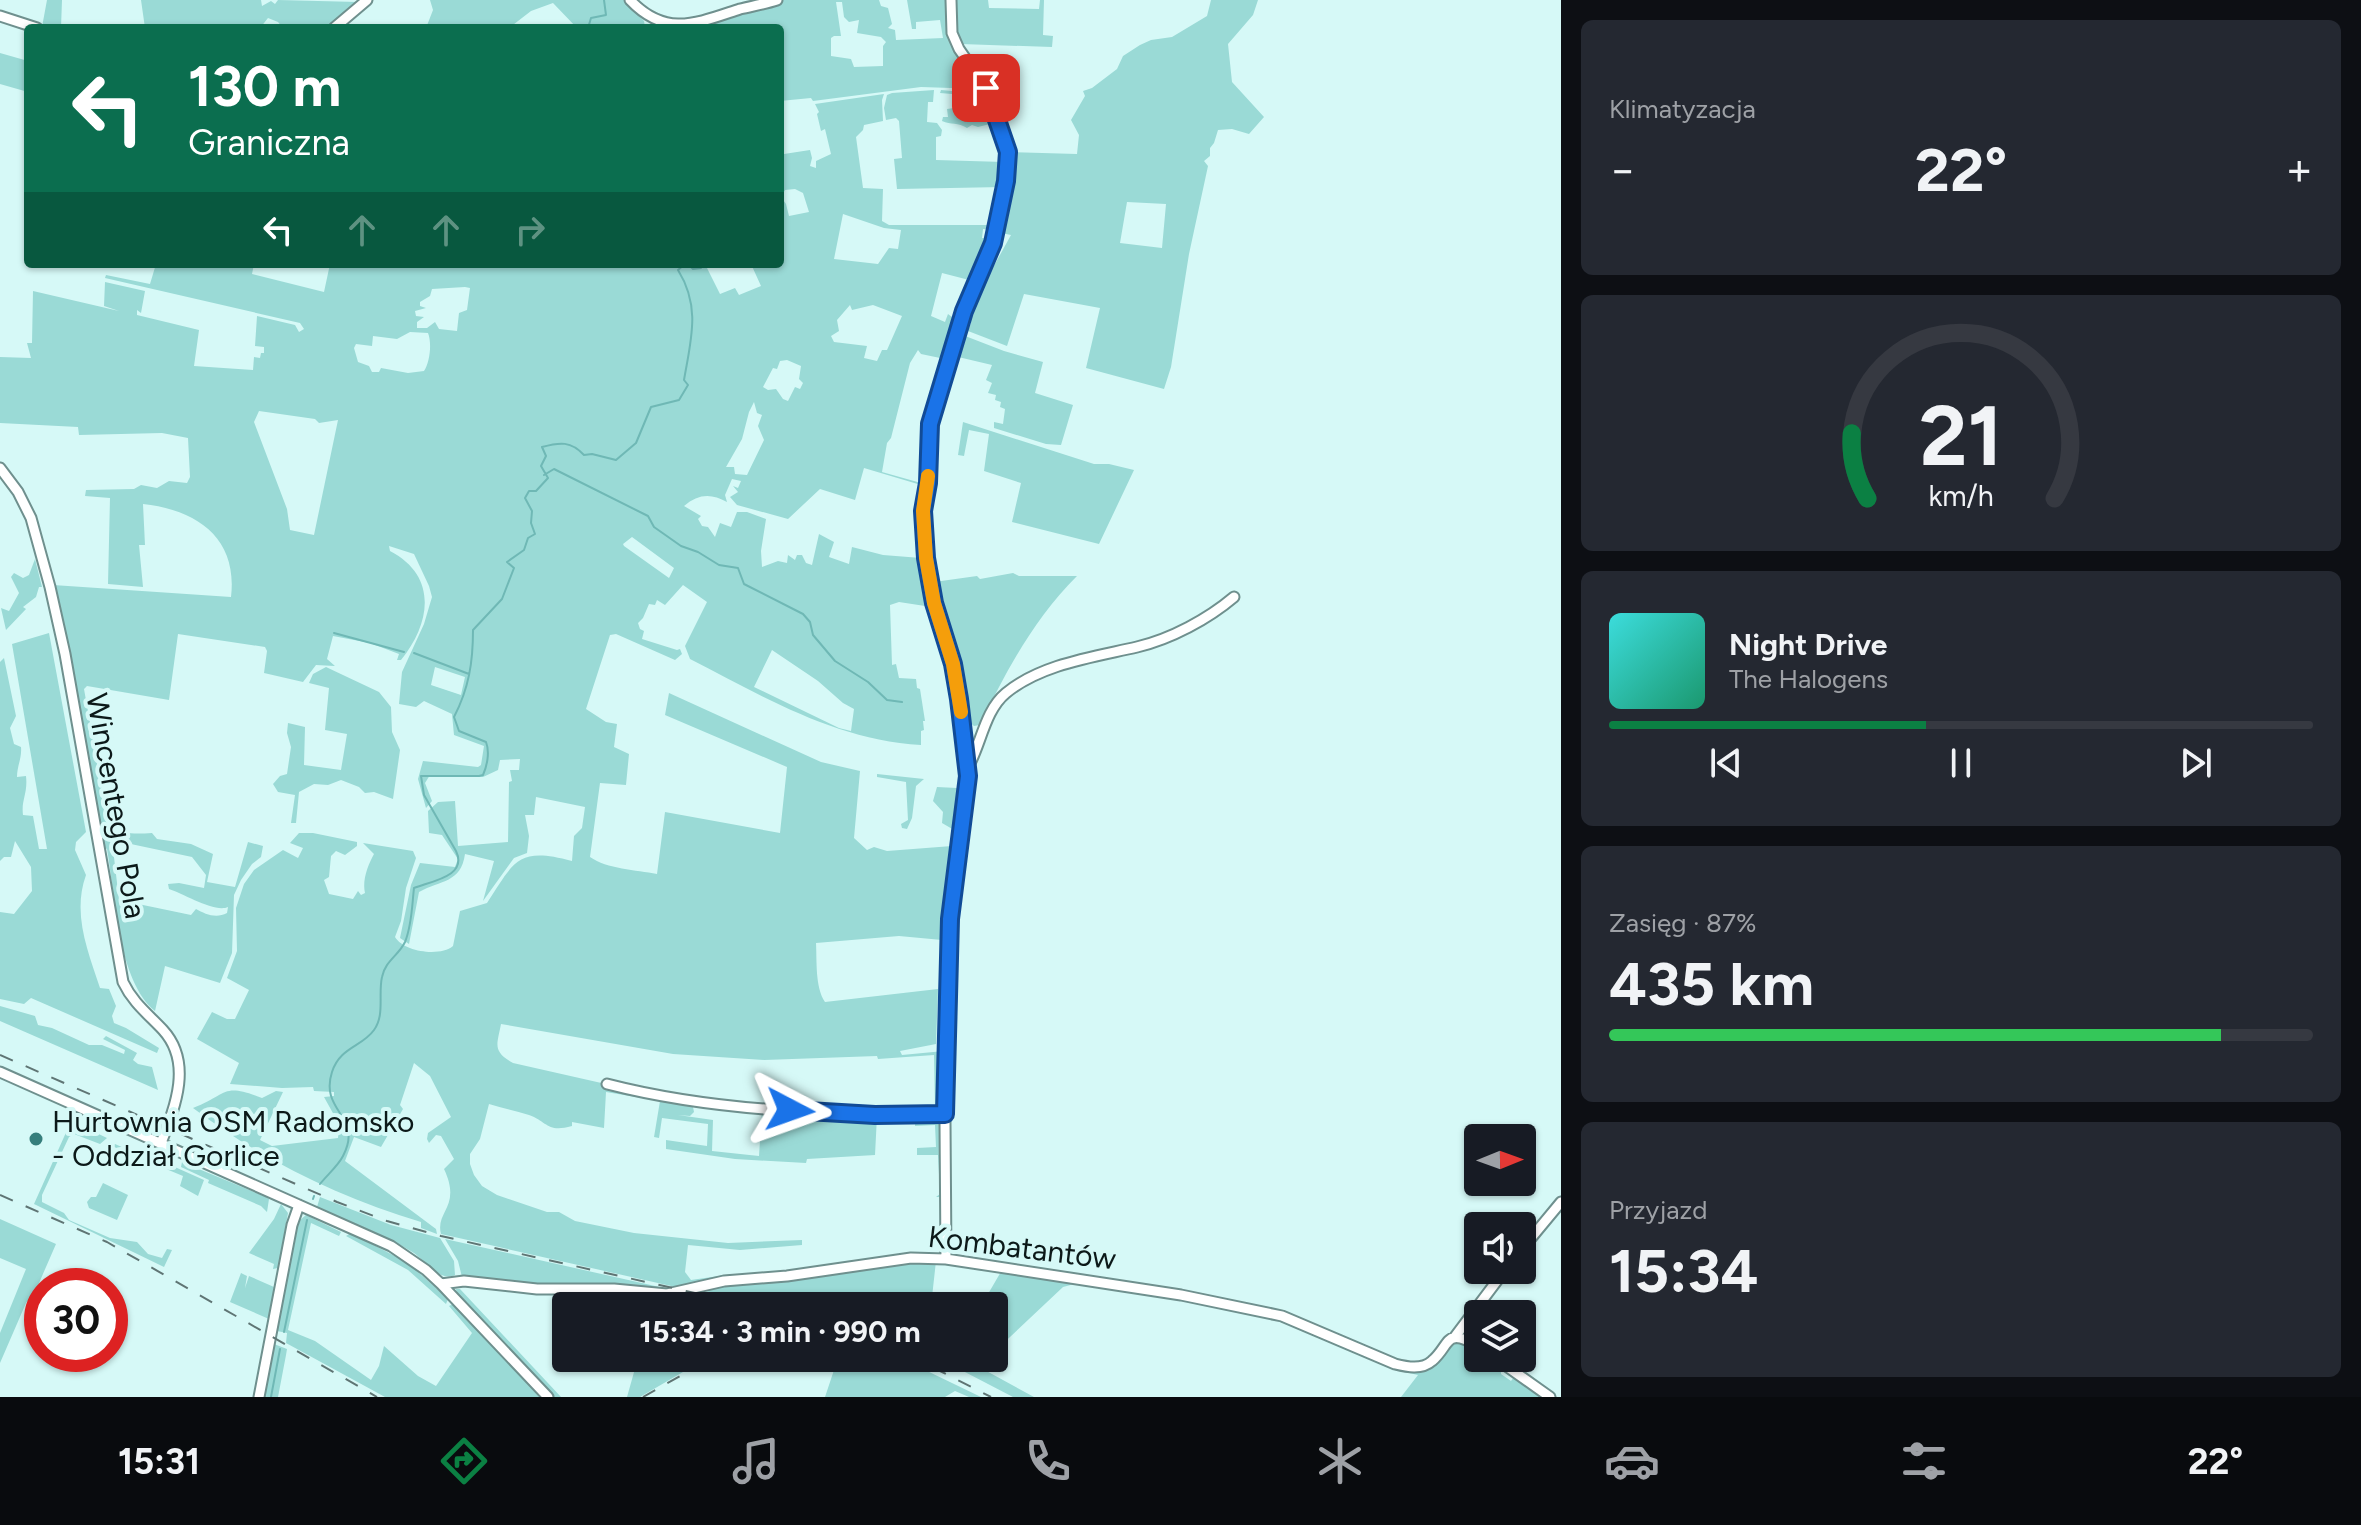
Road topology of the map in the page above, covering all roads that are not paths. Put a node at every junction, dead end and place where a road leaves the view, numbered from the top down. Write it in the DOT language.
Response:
graph roads {
  1 [pos="367,0"];
  2 [pos="630,0"];
  3 [pos="777,0"];
  4 [pos="951,0"];
  5 [pos="0,16"];
  6 [pos="25,24"];
  7 [pos="339,24"];
  8 [pos="673,24"];
  9 [pos="686,24"];
  10 [pos="0,468"];
  11 [pos="1234,597"];
  12 [pos="967,769"];
  13 [pos="0,1072"];
  14 [pos="607,1084"];
  15 [pos="945,1114"];
  16 [pos="161,1143"];
  17 [pos="1561,1202"];
  18 [pos="299,1205"];
  19 [pos="1536,1232"];
  20 [pos="946,1259"];
  21 [pos="441,1284"];
  22 [pos="1494,1284"];
  23 [pos="1454,1338"];
  24 [pos="1464,1339"];
  25 [pos="1515,1372"];
  26 [pos="259,1397"];
  27 [pos="548,1397"];
  28 [pos="1550,1397"];
  1 -- 7 [label="street"];
  2 -- 8 [label="street"];
  3 -- 9 [label="street"];
  4 -- 12 [label="street"];
  5 -- 6 [label="street"];
  10 -- 16 [label="street, Wincentego Pola"];
  11 -- 12 [label="street"];
  12 -- 15 [label="street"];
  13 -- 16 [label="street"];
  14 -- 15 [label="street"];
  15 -- 20 [label="street"];
  16 -- 18 [label="street"];
  17 -- 19 [label="street"];
  18 -- 21 [label="street"];
  18 -- 26 [label="street"];
  20 -- 21 [label="street, Kombatantów"];
  20 -- 23 [label="street, Kombatantów"];
  21 -- 27 [label="street"];
  22 -- 23 [label="street, Kombatantów"];
  23 -- 24 [label="street"];
  25 -- 28 [label="street"];
}
